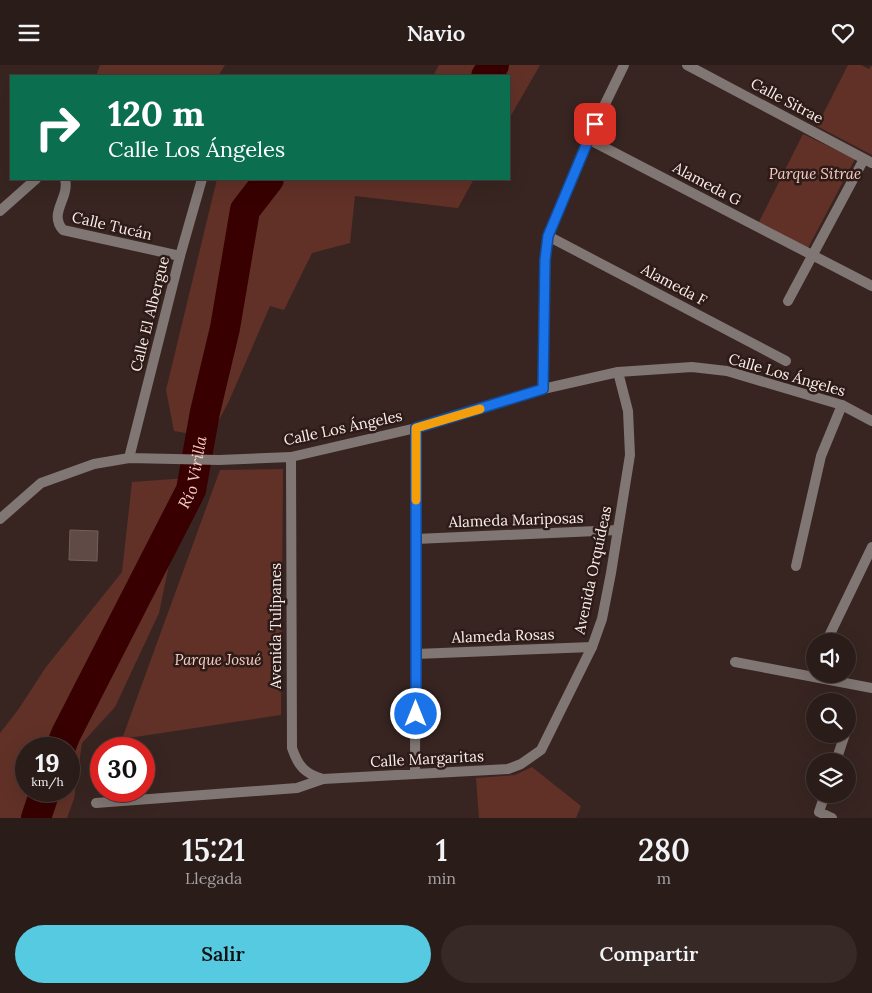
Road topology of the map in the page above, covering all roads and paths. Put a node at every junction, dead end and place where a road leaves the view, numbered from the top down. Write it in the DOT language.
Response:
graph roads {
  1 [pos="624,65"];
  2 [pos="687,65"];
  3 [pos="588,139"];
  4 [pos="868,161"];
  5 [pos="35,180"];
  6 [pos="65,180"];
  7 [pos="202,180"];
  8 [pos="0,211"];
  9 [pos="548,236"];
  10 [pos="180,256"];
  11 [pos="812,256"];
  12 [pos="872,286"];
  13 [pos="788,301"];
  14 [pos="786,361"];
  15 [pos="618,372"];
  16 [pos="543,389"];
  17 [pos="842,405"];
  18 [pos="872,421"];
  19 [pos="416,428"];
  20 [pos="291,457"];
  21 [pos="129,458"];
  22 [pos="0,519"];
  23 [pos="618,530"];
  24 [pos="416,539"];
  25 [pos="872,547"];
  26 [pos="796,566"];
  27 [pos="830,633"];
  28 [pos="592,647"];
  29 [pos="416,654"];
  30 [pos="735,662"];
  31 [pos="872,687"];
  32 [pos="530,759"];
  33 [pos="415,774"];
  34 [pos="323,779"];
  35 [pos="96,803"];
  36 [pos="822,803"];
  37 [pos="832,818"];
  1 -- 3 [label="street"];
  2 -- 4 [label="street, Calle Sitrae"];
  3 -- 9 [label="street"];
  3 -- 11 [label="street, Alameda G"];
  4 -- 11 [label="street"];
  5 -- 8 [label="street"];
  6 -- 10 [label="street, Calle Tucán"];
  7 -- 10 [label="street, Calle El Albergue"];
  9 -- 14 [label="street, Alameda F"];
  9 -- 16 [label="street"];
  10 -- 21 [label="street, Calle El Albergue"];
  11 -- 12 [label="street, Alameda G"];
  11 -- 13 [label="street"];
  15 -- 16 [label="street, Calle Los Ángeles"];
  15 -- 17 [label="street, Calle Los Ángeles"];
  15 -- 23 [label="street, Avenida Orquídeas"];
  16 -- 19 [label="street, Calle Los Ángeles"];
  17 -- 18 [label="street, Calle Los Ángeles"];
  17 -- 26 [label="street"];
  19 -- 20 [label="street, Calle Los Ángeles"];
  19 -- 24 [label="street"];
  20 -- 21 [label="street, Calle Los Ángeles"];
  20 -- 34 [label="street, Avenida Tulipanes"];
  21 -- 22 [label="street, Calle Los Ángeles"];
  23 -- 24 [label="street, Alameda Mariposas"];
  23 -- 28 [label="street, Avenida Orquídeas"];
  24 -- 29 [label="street"];
  25 -- 27 [label="street"];
  28 -- 29 [label="street, Alameda Rosas"];
  28 -- 32 [label="street, Avenida Orquídeas"];
  29 -- 33 [label="street"];
  30 -- 31 [label="street"];
  32 -- 33 [label="street, Calle Margaritas"];
  33 -- 34 [label="street, Calle Margaritas"];
  34 -- 35 [label="street"];
  36 -- 37 [label="street"];
}
